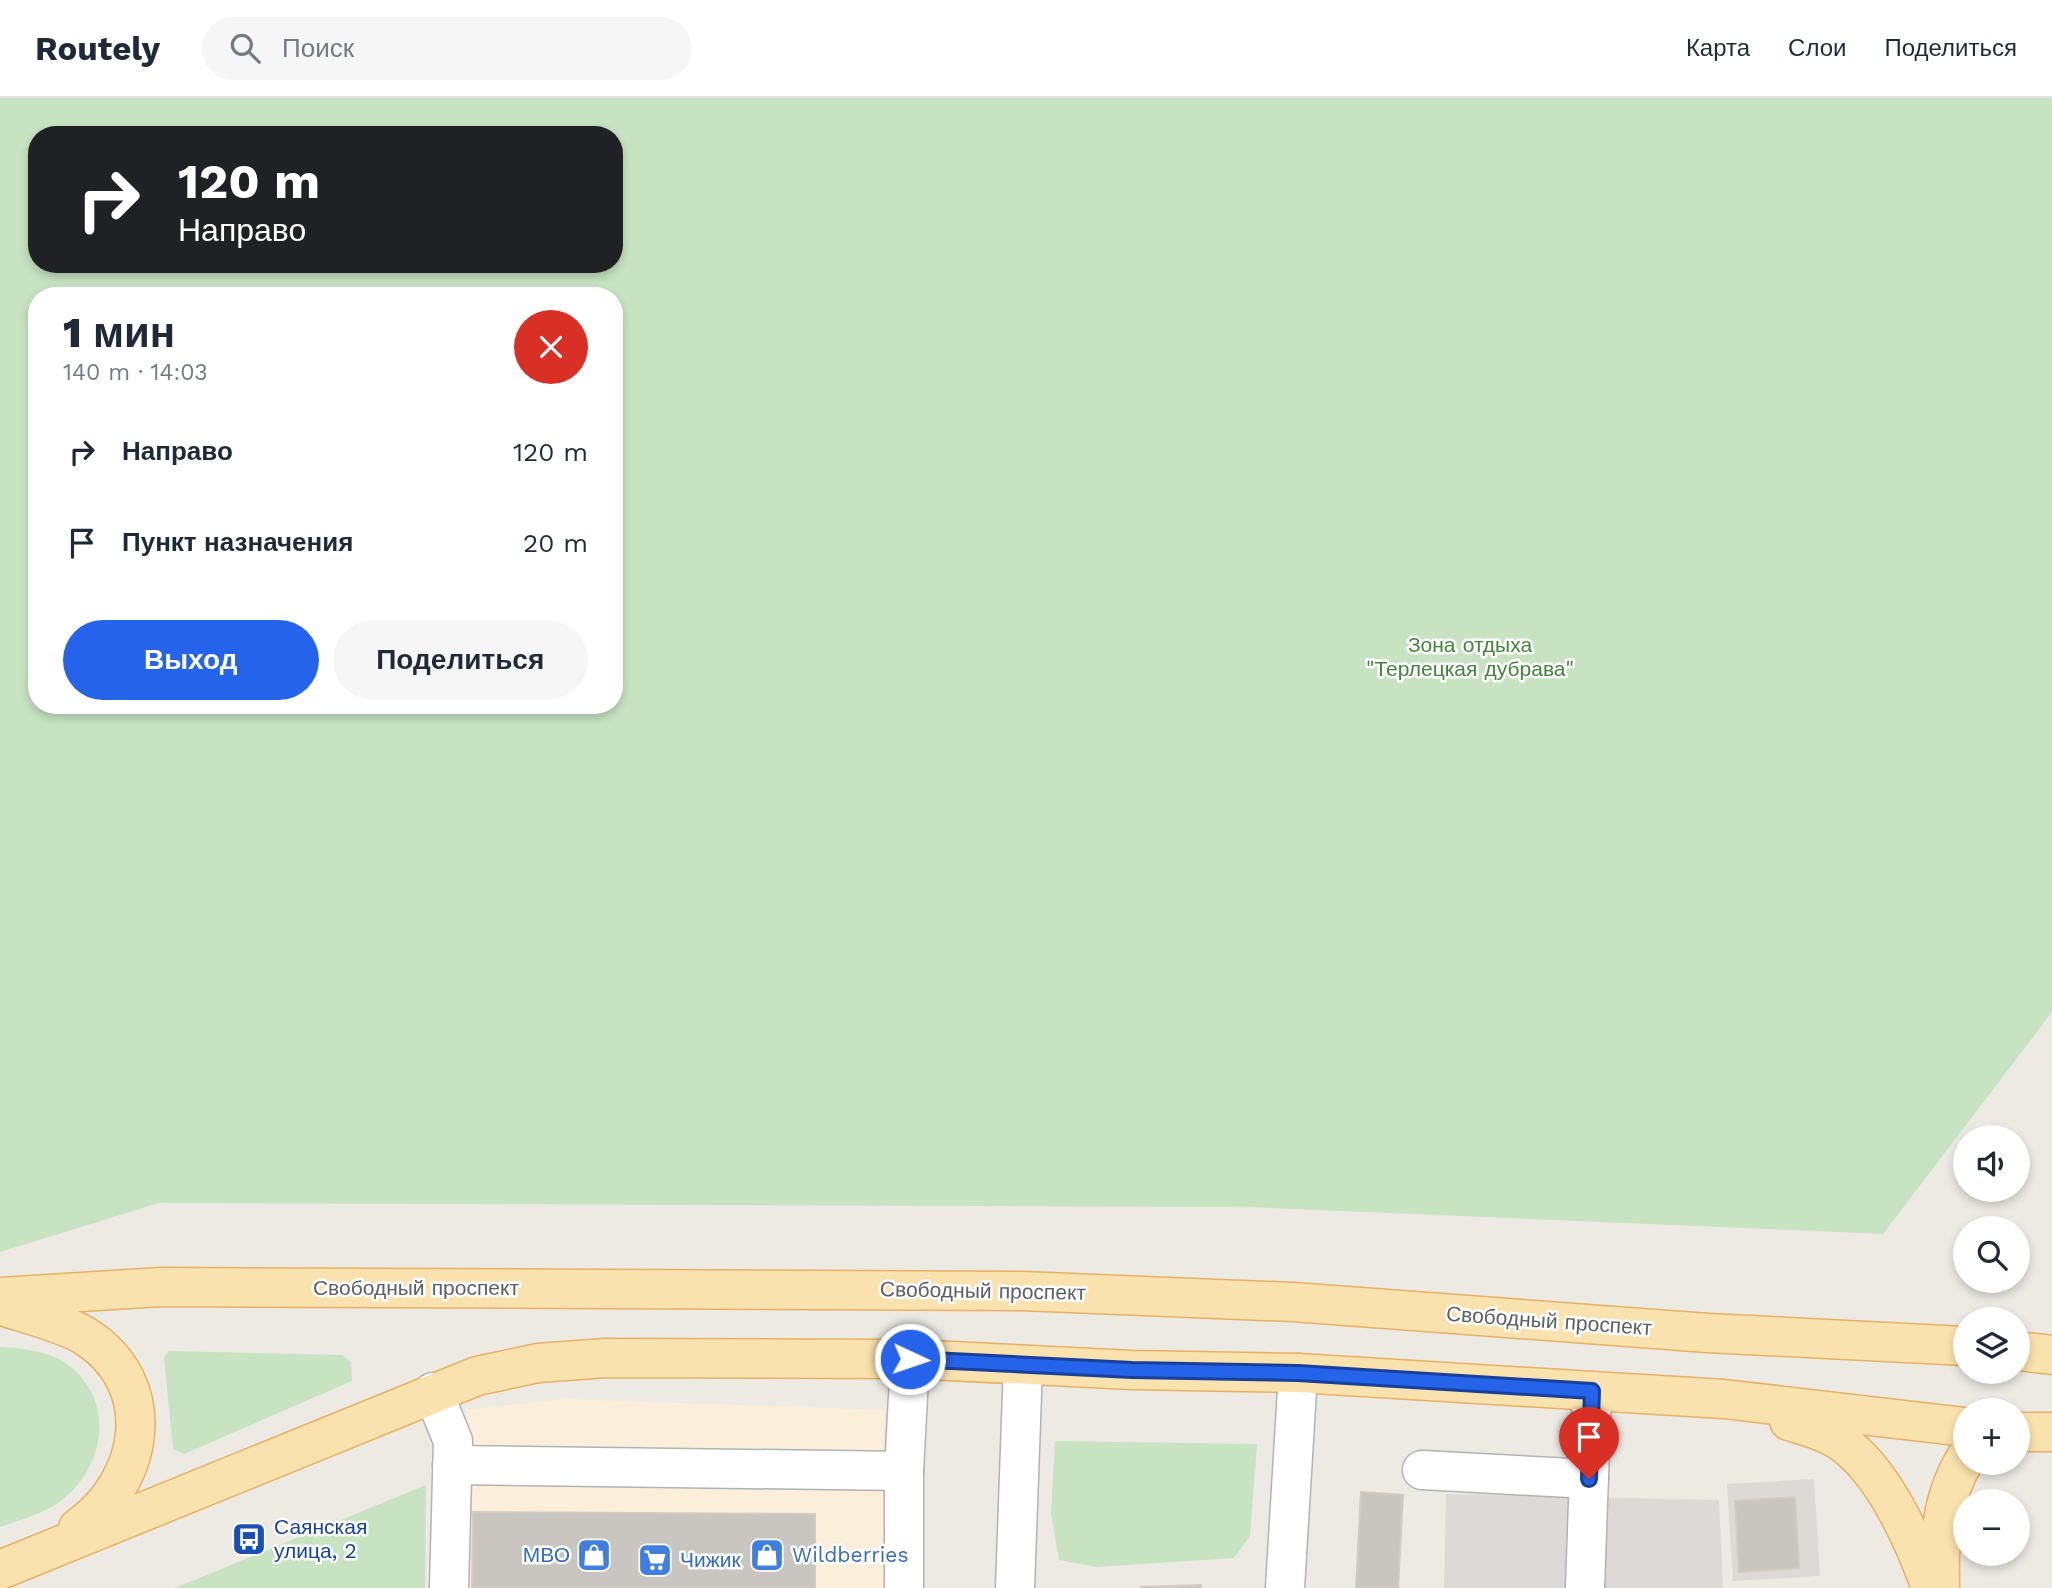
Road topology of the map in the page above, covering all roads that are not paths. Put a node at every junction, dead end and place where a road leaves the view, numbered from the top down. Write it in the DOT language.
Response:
graph roads {
  1 [pos="0,1297"];
  2 [pos="0,1305"];
  3 [pos="1953,1345"];
  4 [pos="2030,1352"];
  5 [pos="2052,1354"];
  6 [pos="910,1359"];
  7 [pos="1023,1365"];
  8 [pos="1298,1373"];
  9 [pos="1592,1391"];
  10 [pos="433,1392"];
  11 [pos="1724,1399"];
  12 [pos="1953,1426"];
  13 [pos="452,1465"];
  14 [pos="1422,1470"];
  15 [pos="904,1471"];
  16 [pos="1958,1475"];
  17 [pos="1589,1479"];
  18 [pos="47,1550"];
  19 [pos="0,1570"];
  20 [pos="449,1588"];
  21 [pos="904,1588"];
  22 [pos="1015,1588"];
  23 [pos="1285,1588"];
  24 [pos="1585,1588"];
  25 [pos="1931,1588"];
  26 [pos="1940,1588"];
  1 -- 3 [label="main road, Свободный проспект"];
  2 -- 18 [label="main road"];
  4 -- 5 [label="main road"];
  6 -- 7 [label="main road"];
  6 -- 10 [label="main road"];
  6 -- 15 [label="lane"];
  7 -- 8 [label="main road"];
  7 -- 22 [label="lane"];
  8 -- 9 [label="main road"];
  8 -- 23 [label="lane"];
  9 -- 11 [label="main road"];
  9 -- 17 [label="lane"];
  10 -- 13 [label="lane"];
  10 -- 18 [label="main road"];
  11 -- 12 [label="main road"];
  11 -- 25 [label="main road"];
  13 -- 15 [label="lane"];
  13 -- 20 [label="lane"];
  14 -- 17 [label="lane"];
  15 -- 21 [label="lane"];
  16 -- 26 [label="main road"];
  17 -- 24 [label="lane"];
  18 -- 19 [label="main road"];
}
